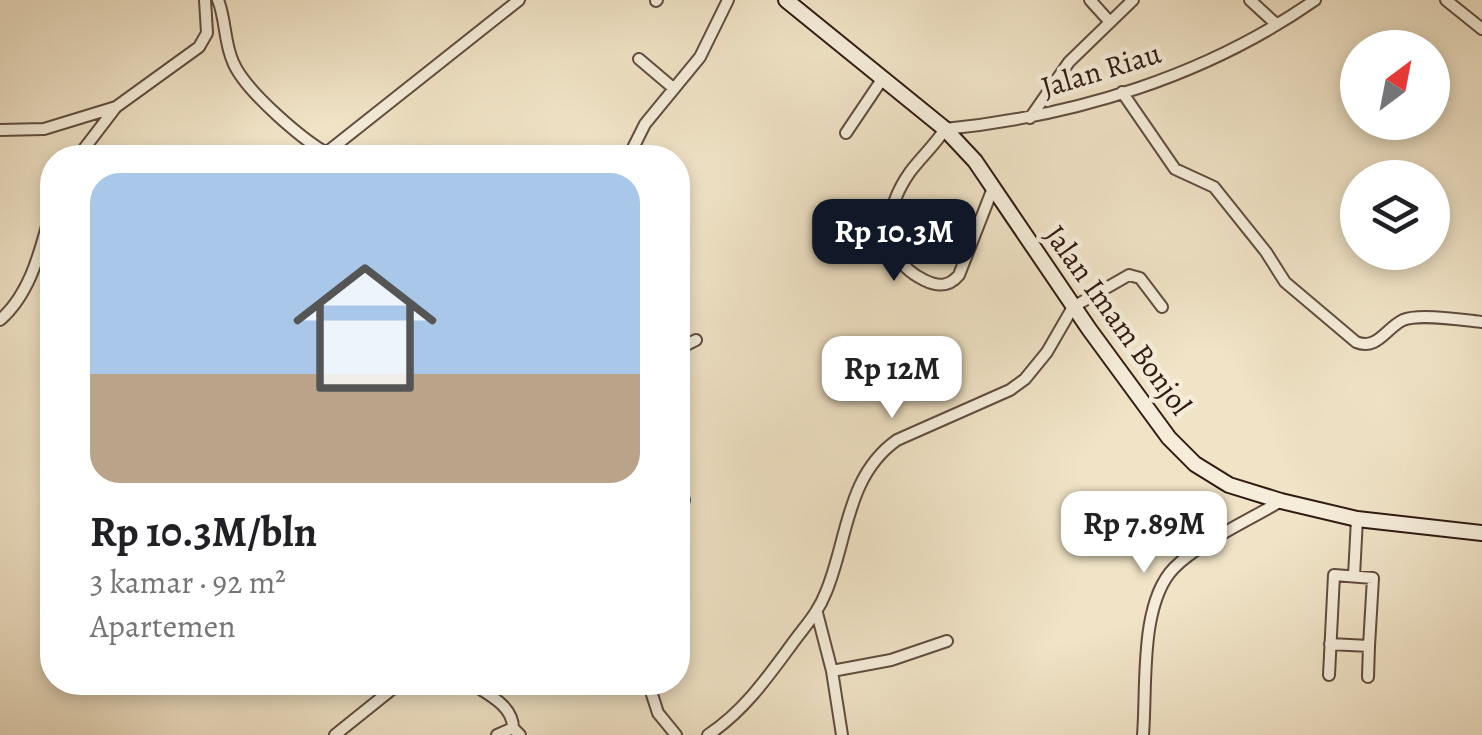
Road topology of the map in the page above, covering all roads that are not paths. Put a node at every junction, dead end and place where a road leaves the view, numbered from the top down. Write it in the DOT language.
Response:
graph roads {
  1 [pos="205,0"];
  2 [pos="218,0"];
  3 [pos="519,0"];
  4 [pos="728,0"];
  5 [pos="786,0"];
  6 [pos="1090,0"];
  7 [pos="1133,0"];
  8 [pos="1250,0"];
  9 [pos="1315,0"];
  10 [pos="1446,0"];
  11 [pos="1109,21"];
  12 [pos="1276,24"];
  13 [pos="1482,29"];
  14 [pos="639,59"];
  15 [pos="882,78"];
  16 [pos="672,87"];
  17 [pos="1122,92"];
  18 [pos="116,108"];
  19 [pos="1029,118"];
  20 [pos="945,129"];
  21 [pos="0,130"];
  22 [pos="846,132"];
  23 [pos="87,145"];
  24 [pos="315,145"];
  25 [pos="343,145"];
  26 [pos="634,145"];
  27 [pos="993,188"];
  28 [pos="40,245"];
  29 [pos="1073,307"];
  30 [pos="1162,307"];
  31 [pos="0,320"];
  32 [pos="1482,322"];
  33 [pos="696,340"];
  34 [pos="690,343"];
  35 [pos="1280,501"];
  36 [pos="1356,519"];
  37 [pos="1482,533"];
  38 [pos="1354,576"];
  39 [pos="817,613"];
  40 [pos="947,641"];
  41 [pos="1330,644"];
  42 [pos="1370,646"];
  43 [pos="832,671"];
  44 [pos="1328,674"];
  45 [pos="1368,678"];
  46 [pos="385,695"];
  47 [pos="488,695"];
  48 [pos="652,695"];
  49 [pos="516,731"];
  50 [pos="336,735"];
  51 [pos="497,735"];
  52 [pos="676,735"];
  53 [pos="708,735"];
  54 [pos="842,735"];
  55 [pos="1143,735"];
  1 -- 18 [label="street"];
  2 -- 24 [label="street"];
  3 -- 25 [label="street"];
  4 -- 16 [label="street"];
  5 -- 15 [label="main road, Jalan Imam Bonjol"];
  6 -- 11 [label="street"];
  7 -- 11 [label="street"];
  8 -- 12 [label="street"];
  9 -- 12 [label="street, Jalan Riau"];
  10 -- 13 [label="street"];
  11 -- 19 [label="street"];
  12 -- 17 [label="street, Jalan Riau"];
  14 -- 16 [label="street"];
  15 -- 20 [label="main road, Jalan Imam Bonjol"];
  15 -- 22 [label="street"];
  16 -- 26 [label="street"];
  17 -- 19 [label="street, Jalan Riau"];
  17 -- 32 [label="street"];
  18 -- 21 [label="street"];
  18 -- 23 [label="street"];
  19 -- 20 [label="street, Jalan Riau"];
  20 -- 27 [label="main road, Jalan Imam Bonjol"];
  20 -- 27 [label="street"];
  27 -- 29 [label="main road, Jalan Imam Bonjol"];
  28 -- 31 [label="street"];
  29 -- 30 [label="street"];
  29 -- 35 [label="main road, Jalan Imam Bonjol"];
  29 -- 39 [label="street"];
  33 -- 34 [label="street"];
  35 -- 36 [label="main road, Jalan Imam Bonjol"];
  35 -- 55 [label="street"];
  36 -- 37 [label="main road, Jalan Imam Bonjol"];
  36 -- 38 [label="street"];
  38 -- 41 [label="street"];
  38 -- 42 [label="street"];
  39 -- 43 [label="street"];
  39 -- 53 [label="street"];
  40 -- 43 [label="street"];
  41 -- 42 [label="street"];
  41 -- 44 [label="street"];
  42 -- 45 [label="street"];
  43 -- 54 [label="street"];
  46 -- 50 [label="street"];
  47 -- 49 [label="street"];
  48 -- 52 [label="street"];
  49 -- 51 [label="street"];
}
